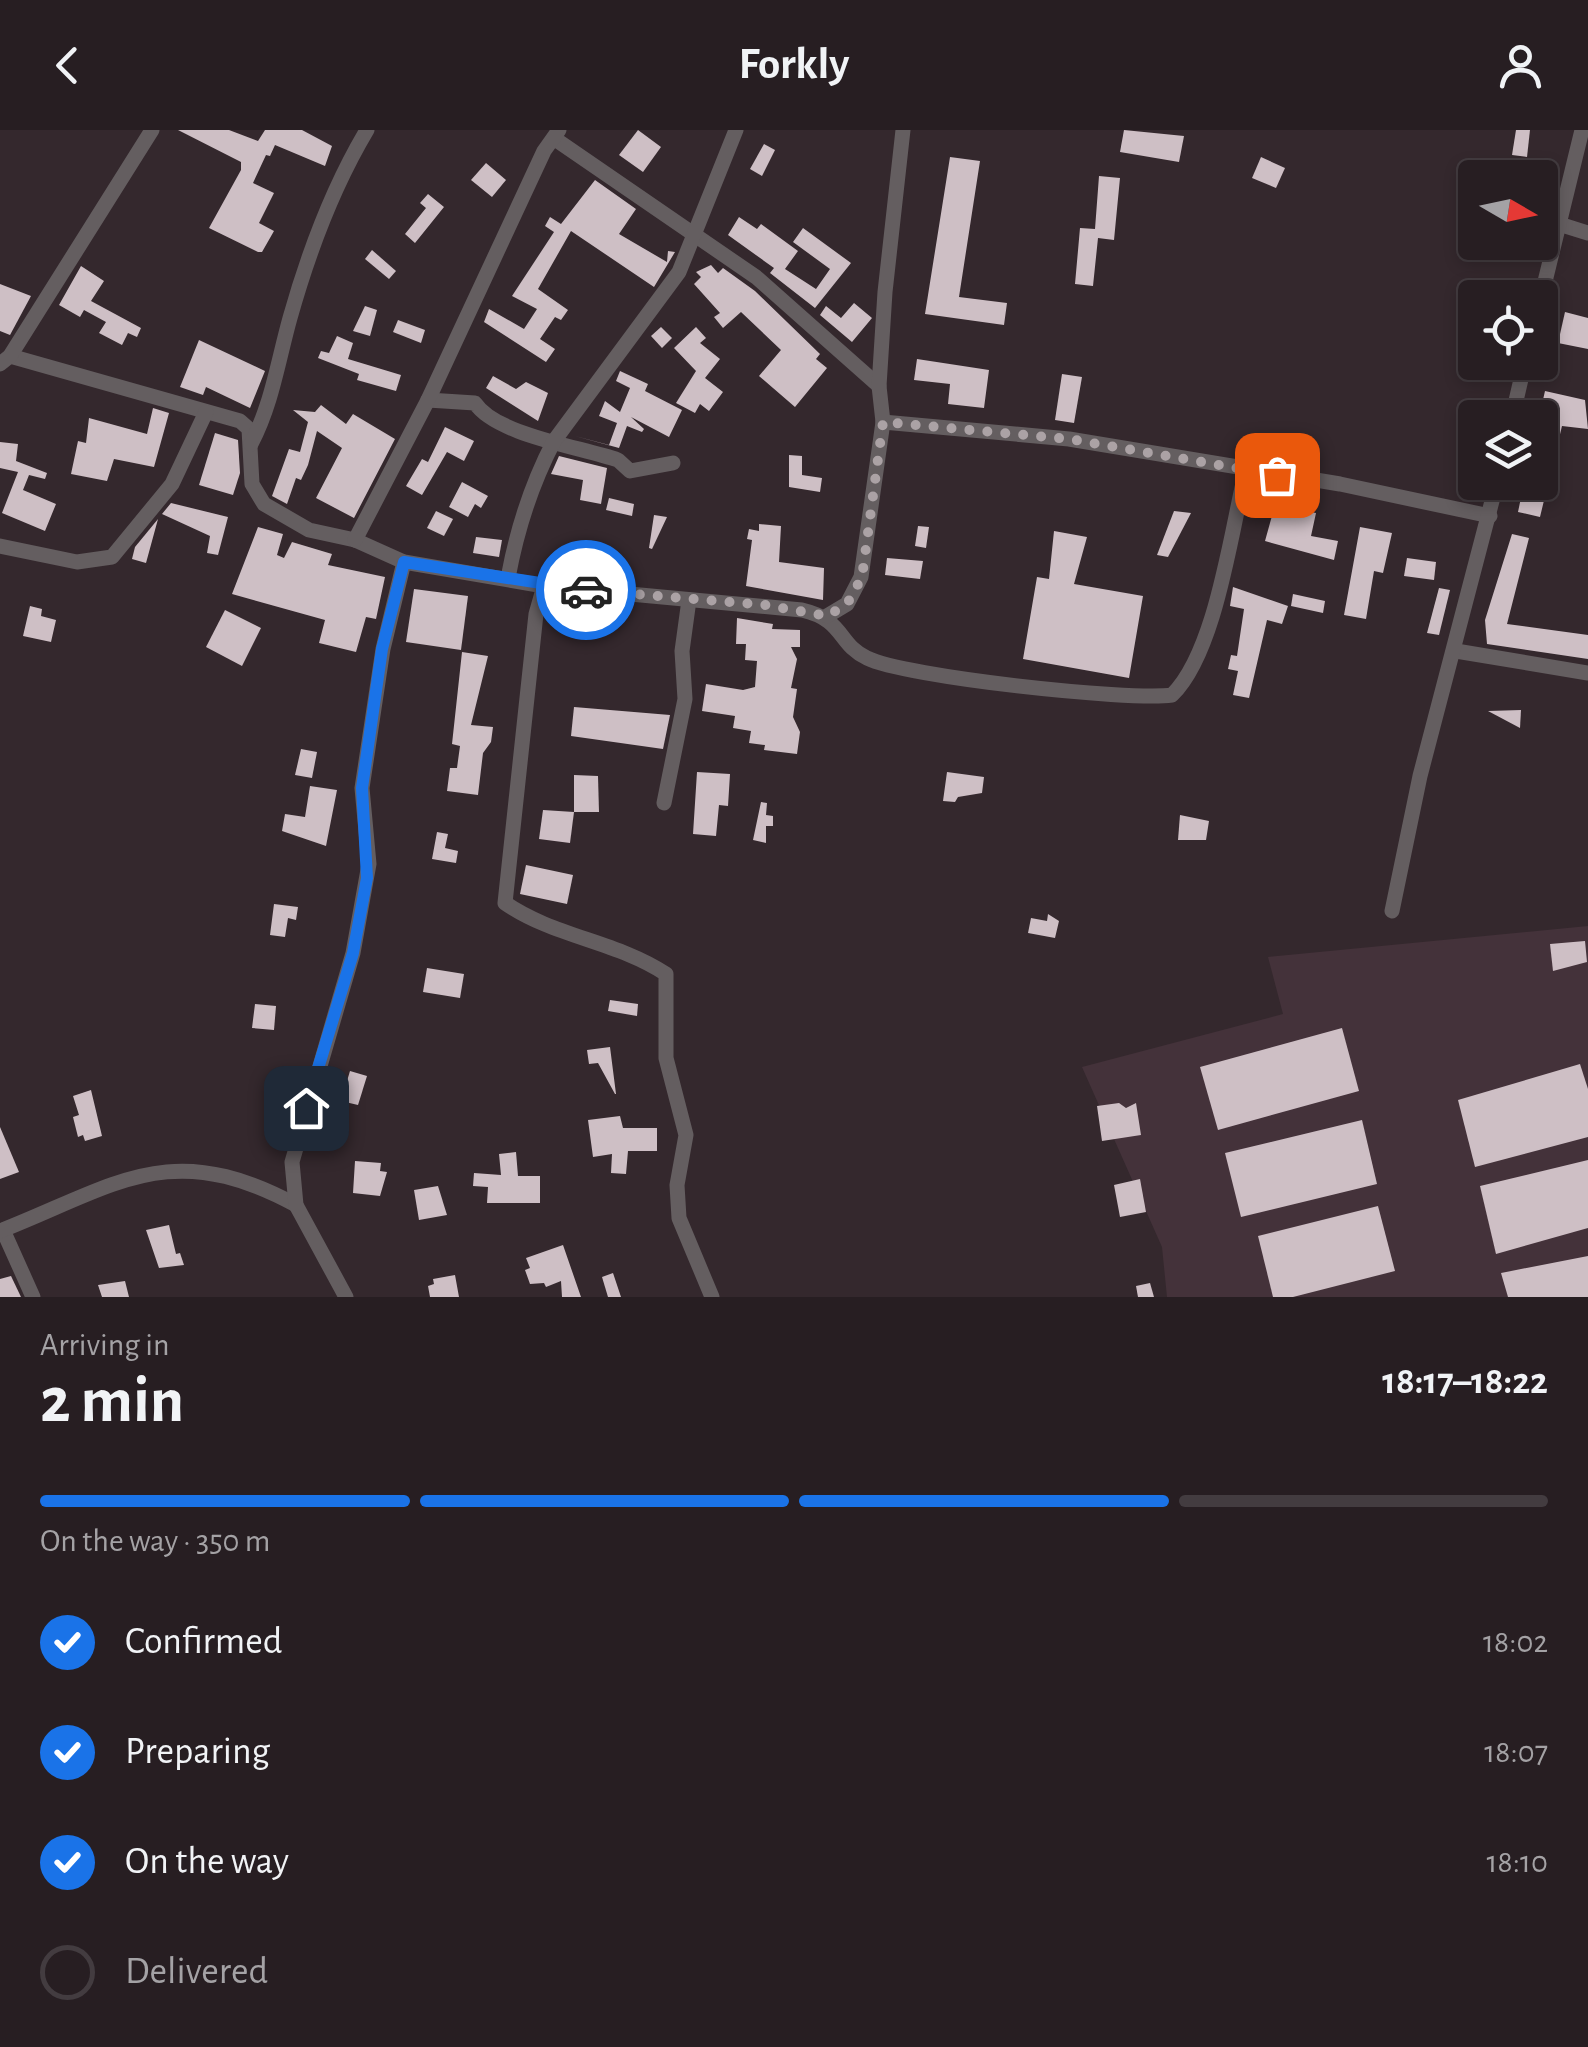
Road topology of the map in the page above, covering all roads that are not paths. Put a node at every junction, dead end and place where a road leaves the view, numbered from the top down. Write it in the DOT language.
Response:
graph roads {
  1 [pos="152,130"];
  2 [pos="366,130"];
  3 [pos="736,130"];
  4 [pos="902,130"];
  5 [pos="1582,130"];
  6 [pos="557,135"];
  7 [pos="1559,224"];
  8 [pos="1588,232"];
  9 [pos="693,238"];
  10 [pos="1545,280"];
  11 [pos="5,360"];
  12 [pos="879,386"];
  13 [pos="428,400"];
  14 [pos="206,412"];
  15 [pos="883,422"];
  16 [pos="554,441"];
  17 [pos="250,444"];
  18 [pos="673,463"];
  19 [pos="1246,470"];
  20 [pos="1494,500"];
  21 [pos="1490,516"];
  22 [pos="355,540"];
  23 [pos="0,546"];
  24 [pos="404,562"];
  25 [pos="508,578"];
  26 [pos="544,586"];
  27 [pos="689,600"];
  28 [pos="827,616"];
  29 [pos="1456,651"];
  30 [pos="1588,673"];
  31 [pos="664,803"];
  32 [pos="1392,912"];
  33 [pos="296,1204"];
  34 [pos="2,1230"];
  35 [pos="33,1297"];
  36 [pos="346,1297"];
  37 [pos="712,1297"];
  1 -- 11 [label="street"];
  2 -- 17 [label="street"];
  3 -- 9 [label="street"];
  4 -- 12 [label="street"];
  5 -- 7 [label="street"];
  6 -- 9 [label="street"];
  6 -- 13 [label="street"];
  7 -- 8 [label="street"];
  7 -- 10 [label="street"];
  9 -- 12 [label="street"];
  9 -- 16 [label="street"];
  11 -- 14 [label="street"];
  12 -- 15 [label="street"];
  13 -- 16 [label="street"];
  13 -- 22 [label="street"];
  14 -- 17 [label="street"];
  14 -- 23 [label="street"];
  15 -- 19 [label="street"];
  15 -- 28 [label="street"];
  16 -- 18 [label="street"];
  16 -- 25 [label="street"];
  17 -- 22 [label="street"];
  19 -- 21 [label="street"];
  19 -- 28 [label="street"];
  20 -- 21 [label="street"];
  21 -- 29 [label="street"];
  22 -- 24 [label="street"];
  24 -- 25 [label="street"];
  24 -- 33 [label="street"];
  25 -- 26 [label="street"];
  26 -- 27 [label="street"];
  26 -- 37 [label="street"];
  27 -- 28 [label="street"];
  27 -- 31 [label="street"];
  29 -- 30 [label="street"];
  29 -- 32 [label="street"];
  33 -- 34 [label="street"];
  33 -- 36 [label="street"];
  34 -- 35 [label="street"];
}
